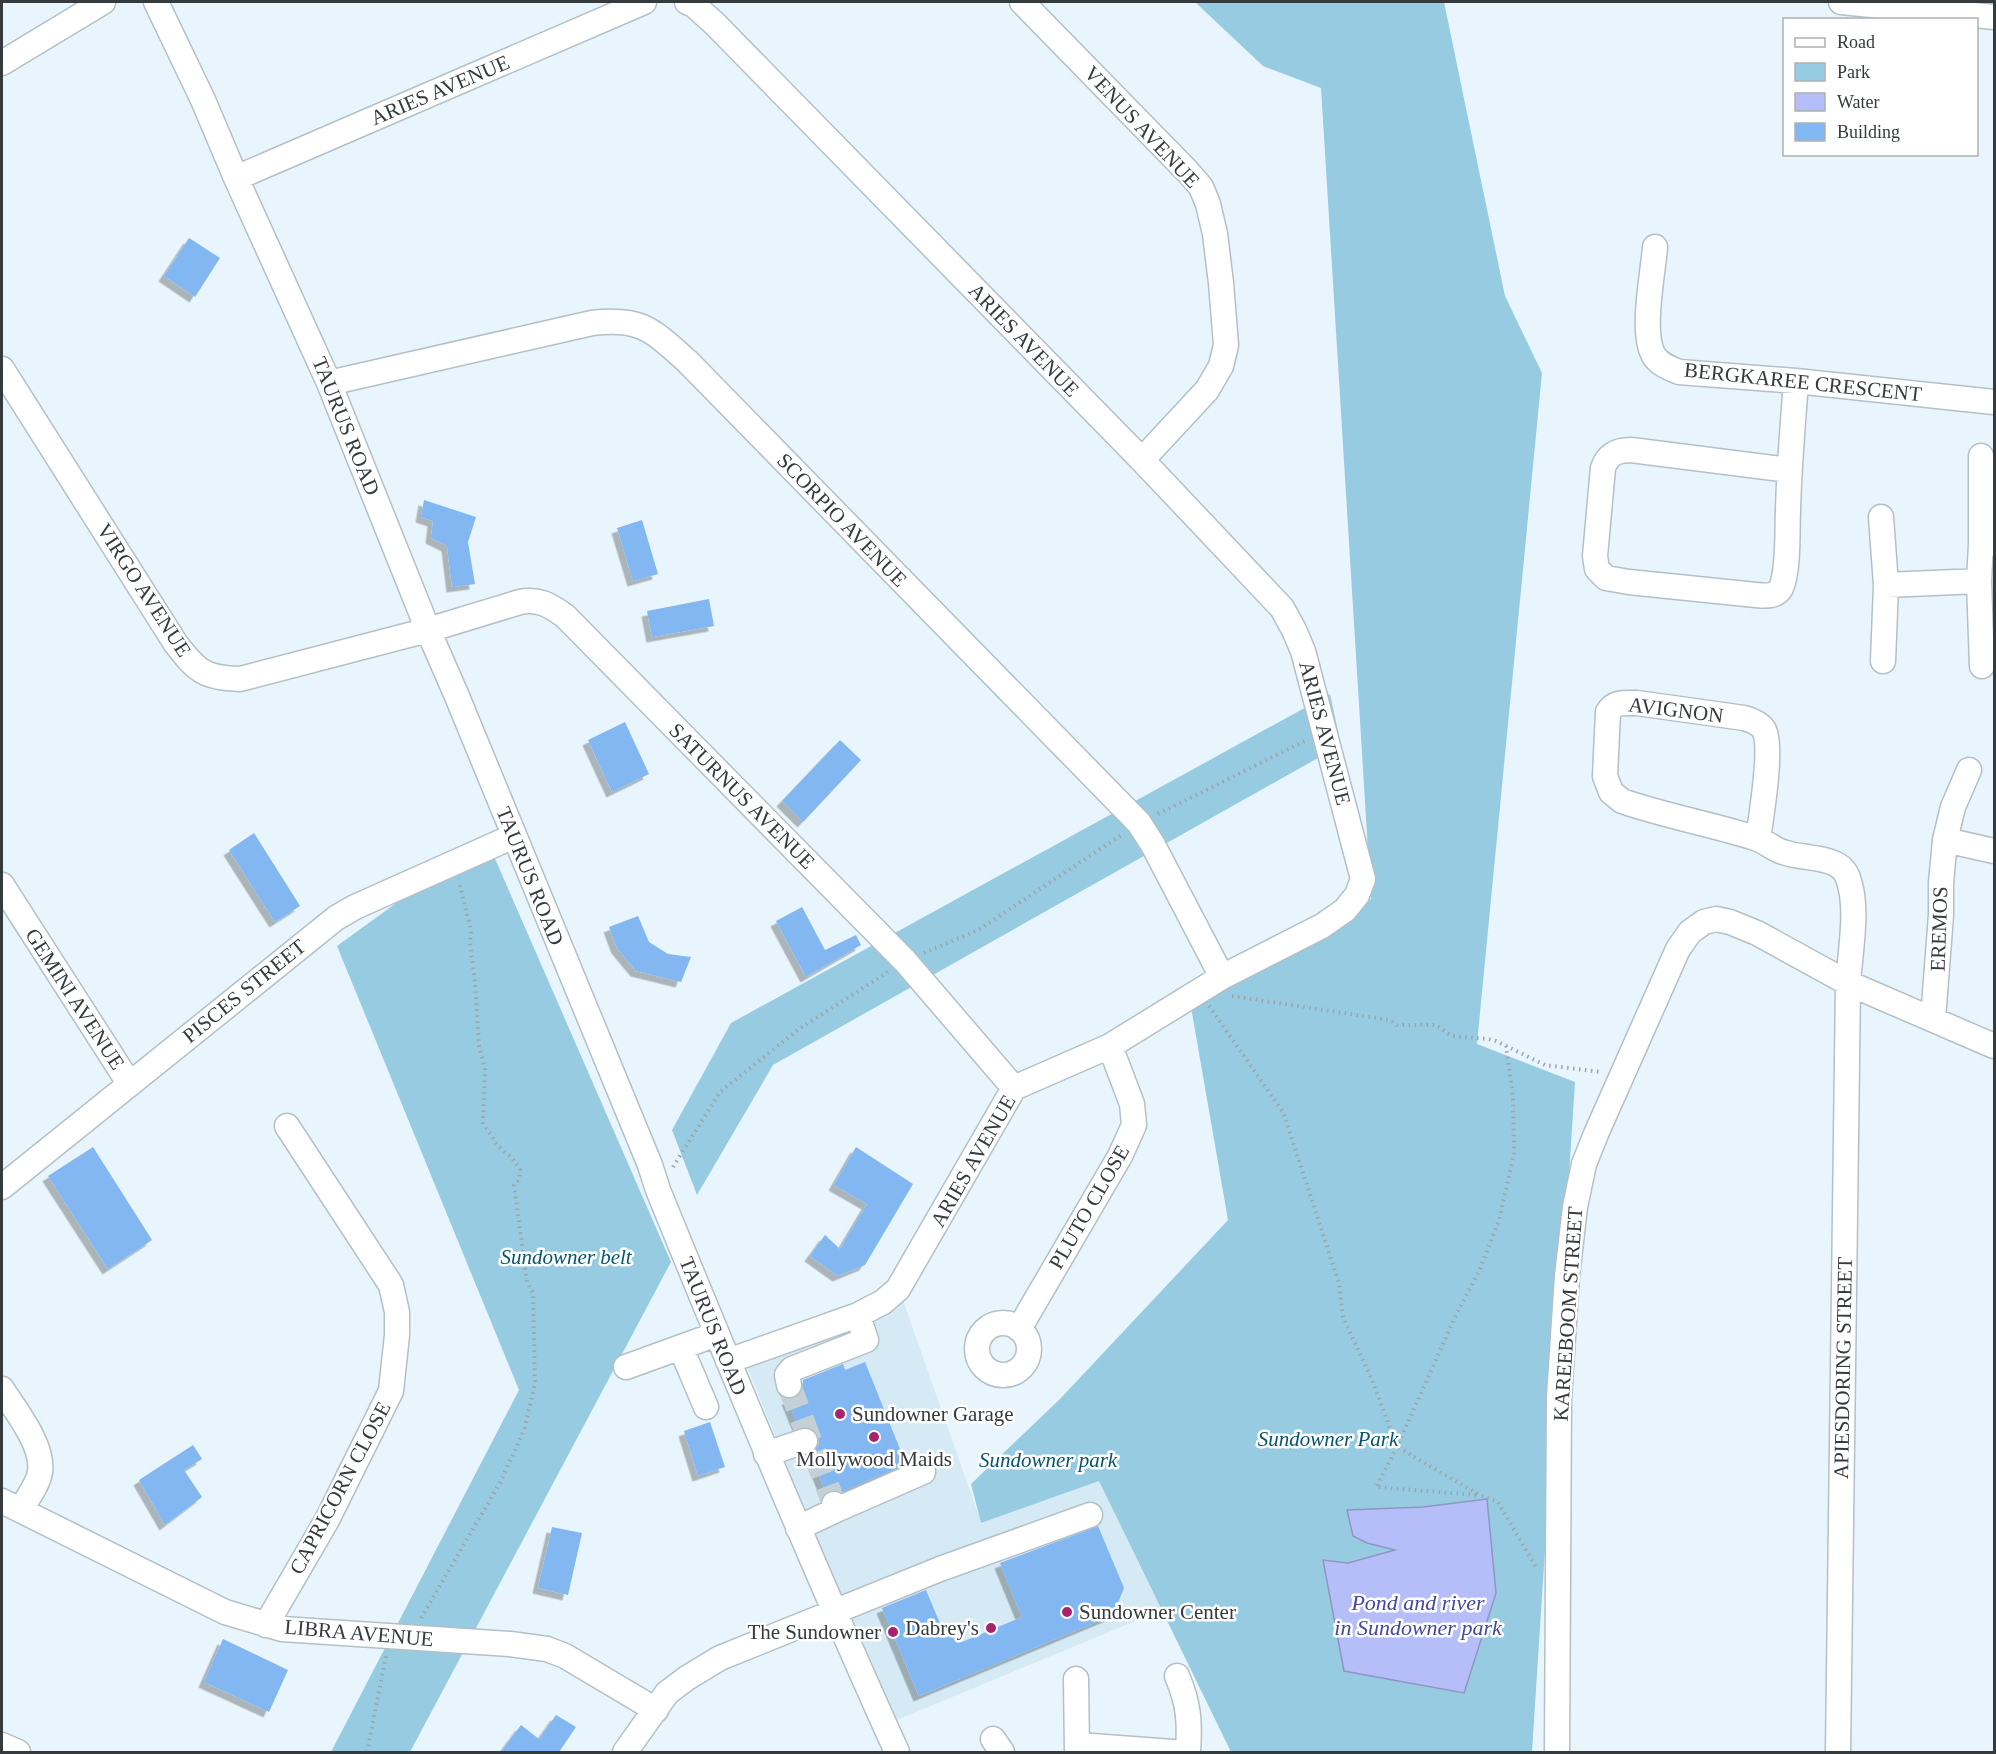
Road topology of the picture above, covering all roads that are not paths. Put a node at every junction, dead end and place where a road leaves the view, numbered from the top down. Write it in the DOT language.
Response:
graph roads {
  1 [pos="103,2"];
  2 [pos="156,2"];
  3 [pos="644,2"];
  4 [pos="687,2"];
  5 [pos="1022,2"];
  6 [pos="1841,2"];
  7 [pos="1995,17"];
  8 [pos="2,63"];
  9 [pos="236,178"];
  10 [pos="1655,247"];
  11 [pos="2,369"];
  12 [pos="1796,381"];
  13 [pos="329,383"];
  14 [pos="1995,402"];
  15 [pos="1981,456"];
  16 [pos="1142,460"];
  17 [pos="1789,470"];
  18 [pos="1881,517"];
  19 [pos="1988,544"];
  20 [pos="1979,581"];
  21 [pos="1886,585"];
  22 [pos="428,630"];
  23 [pos="1882,662"];
  24 [pos="1982,666"];
  25 [pos="1969,770"];
  26 [pos="514,836"];
  27 [pos="1758,839"];
  28 [pos="1945,840"];
  29 [pos="1995,851"];
  30 [pos="2,885"];
  31 [pos="1222,977"];
  32 [pos="1848,983"];
  33 [pos="1933,1019"];
  34 [pos="1110,1046"];
  35 [pos="1995,1046"];
  36 [pos="129,1083"];
  37 [pos="1014,1088"];
  38 [pos="287,1126"];
  39 [pos="2,1187"];
  40 [pos="858,1315"];
  41 [pos="1019,1329"];
  42 [pos="717,1334"];
  43 [pos="681,1348"];
  44 [pos="728,1361"];
  45 [pos="626,1367"];
  46 [pos="789,1385"];
  47 [pos="2,1389"];
  48 [pos="706,1407"];
  49 [pos="804,1441"];
  50 [pos="766,1454"];
  51 [pos="923,1472"];
  52 [pos="11,1505"];
  53 [pos="1090,1515"];
  54 [pos="798,1528"];
  55 [pos="834,1613"];
  56 [pos="266,1624"];
  57 [pos="1177,1676"];
  58 [pos="1076,1679"];
  59 [pos="656,1710"];
  60 [pos="2,1745"];
  61 [pos="1078,1749"];
  62 [pos="1147,1751"];
  63 [pos="18,1752"];
  64 [pos="625,1752"];
  65 [pos="897,1752"];
  66 [pos="1173,1752"];
  67 [pos="1188,1752"];
  68 [pos="1557,1752"];
  69 [pos="1838,1752"];
  1 -- 8 [label="street"];
  2 -- 9 [label="street, TAURUS ROAD"];
  3 -- 9 [label="street, ARIES AVENUE"];
  4 -- 16 [label="street, ARIES AVENUE"];
  5 -- 16 [label="street, VENUS AVENUE"];
  6 -- 7 [label="street"];
  9 -- 13 [label="street, TAURUS ROAD"];
  10 -- 12 [label="street, BERGKAREE CRESCENT"];
  11 -- 22 [label="street, VIRGO AVENUE"];
  12 -- 14 [label="street, BERGKAREE CRESCENT"];
  12 -- 17 [label="street"];
  13 -- 22 [label="street, TAURUS ROAD"];
  13 -- 31 [label="street, SCORPIO AVENUE"];
  15 -- 19 [label="street"];
  16 -- 31 [label="street, ARIES AVENUE"];
  17 -- 17 [label="street"];
  18 -- 21 [label="street"];
  19 -- 20 [label="street"];
  20 -- 21 [label="street"];
  20 -- 24 [label="street"];
  21 -- 23 [label="street"];
  22 -- 26 [label="street, TAURUS ROAD"];
  22 -- 37 [label="street, SATURNUS AVENUE"];
  25 -- 28 [label="street, EREMOS"];
  26 -- 36 [label="street, PISCES STREET"];
  26 -- 42 [label="street, TAURUS ROAD"];
  27 -- 27 [label="street, AVIGNON"];
  27 -- 32 [label="street, AVIGNON"];
  28 -- 29 [label="street"];
  28 -- 33 [label="street, EREMOS"];
  30 -- 36 [label="street, GEMINI AVENUE"];
  31 -- 34 [label="street, ARIES AVENUE"];
  32 -- 33 [label="street, KAREEBOOM STREET"];
  32 -- 68 [label="street, KAREEBOOM STREET"];
  32 -- 69 [label="street, APIESDORING STREET"];
  33 -- 35 [label="street, KAREEBOOM STREET"];
  34 -- 37 [label="street, ARIES AVENUE"];
  34 -- 41 [label="street, PLUTO CLOSE"];
  36 -- 39 [label="street, PISCES STREET"];
  37 -- 40 [label="street, ARIES AVENUE"];
  38 -- 56 [label="street, CAPRICORN CLOSE"];
  40 -- 44 [label="street, ARIES AVENUE"];
  40 -- 46 [label="street"];
  42 -- 43 [label="street"];
  42 -- 44 [label="street, TAURUS ROAD"];
  43 -- 45 [label="street"];
  43 -- 48 [label="street"];
  44 -- 50 [label="street, TAURUS ROAD"];
  47 -- 52 [label="street"];
  49 -- 50 [label="street"];
  50 -- 54 [label="street, TAURUS ROAD"];
  51 -- 54 [label="street"];
  52 -- 56 [label="street, LIBRA AVENUE"];
  53 -- 55 [label="street"];
  54 -- 55 [label="street, TAURUS ROAD"];
  55 -- 59 [label="street"];
  55 -- 65 [label="street, TAURUS ROAD"];
  56 -- 59 [label="street, LIBRA AVENUE"];
  57 -- 67 [label="street"];
  58 -- 61 [label="street"];
  59 -- 64 [label="street"];
  60 -- 63 [label="street"];
  61 -- 62 [label="street"];
  62 -- 66 [label="street"];
}
